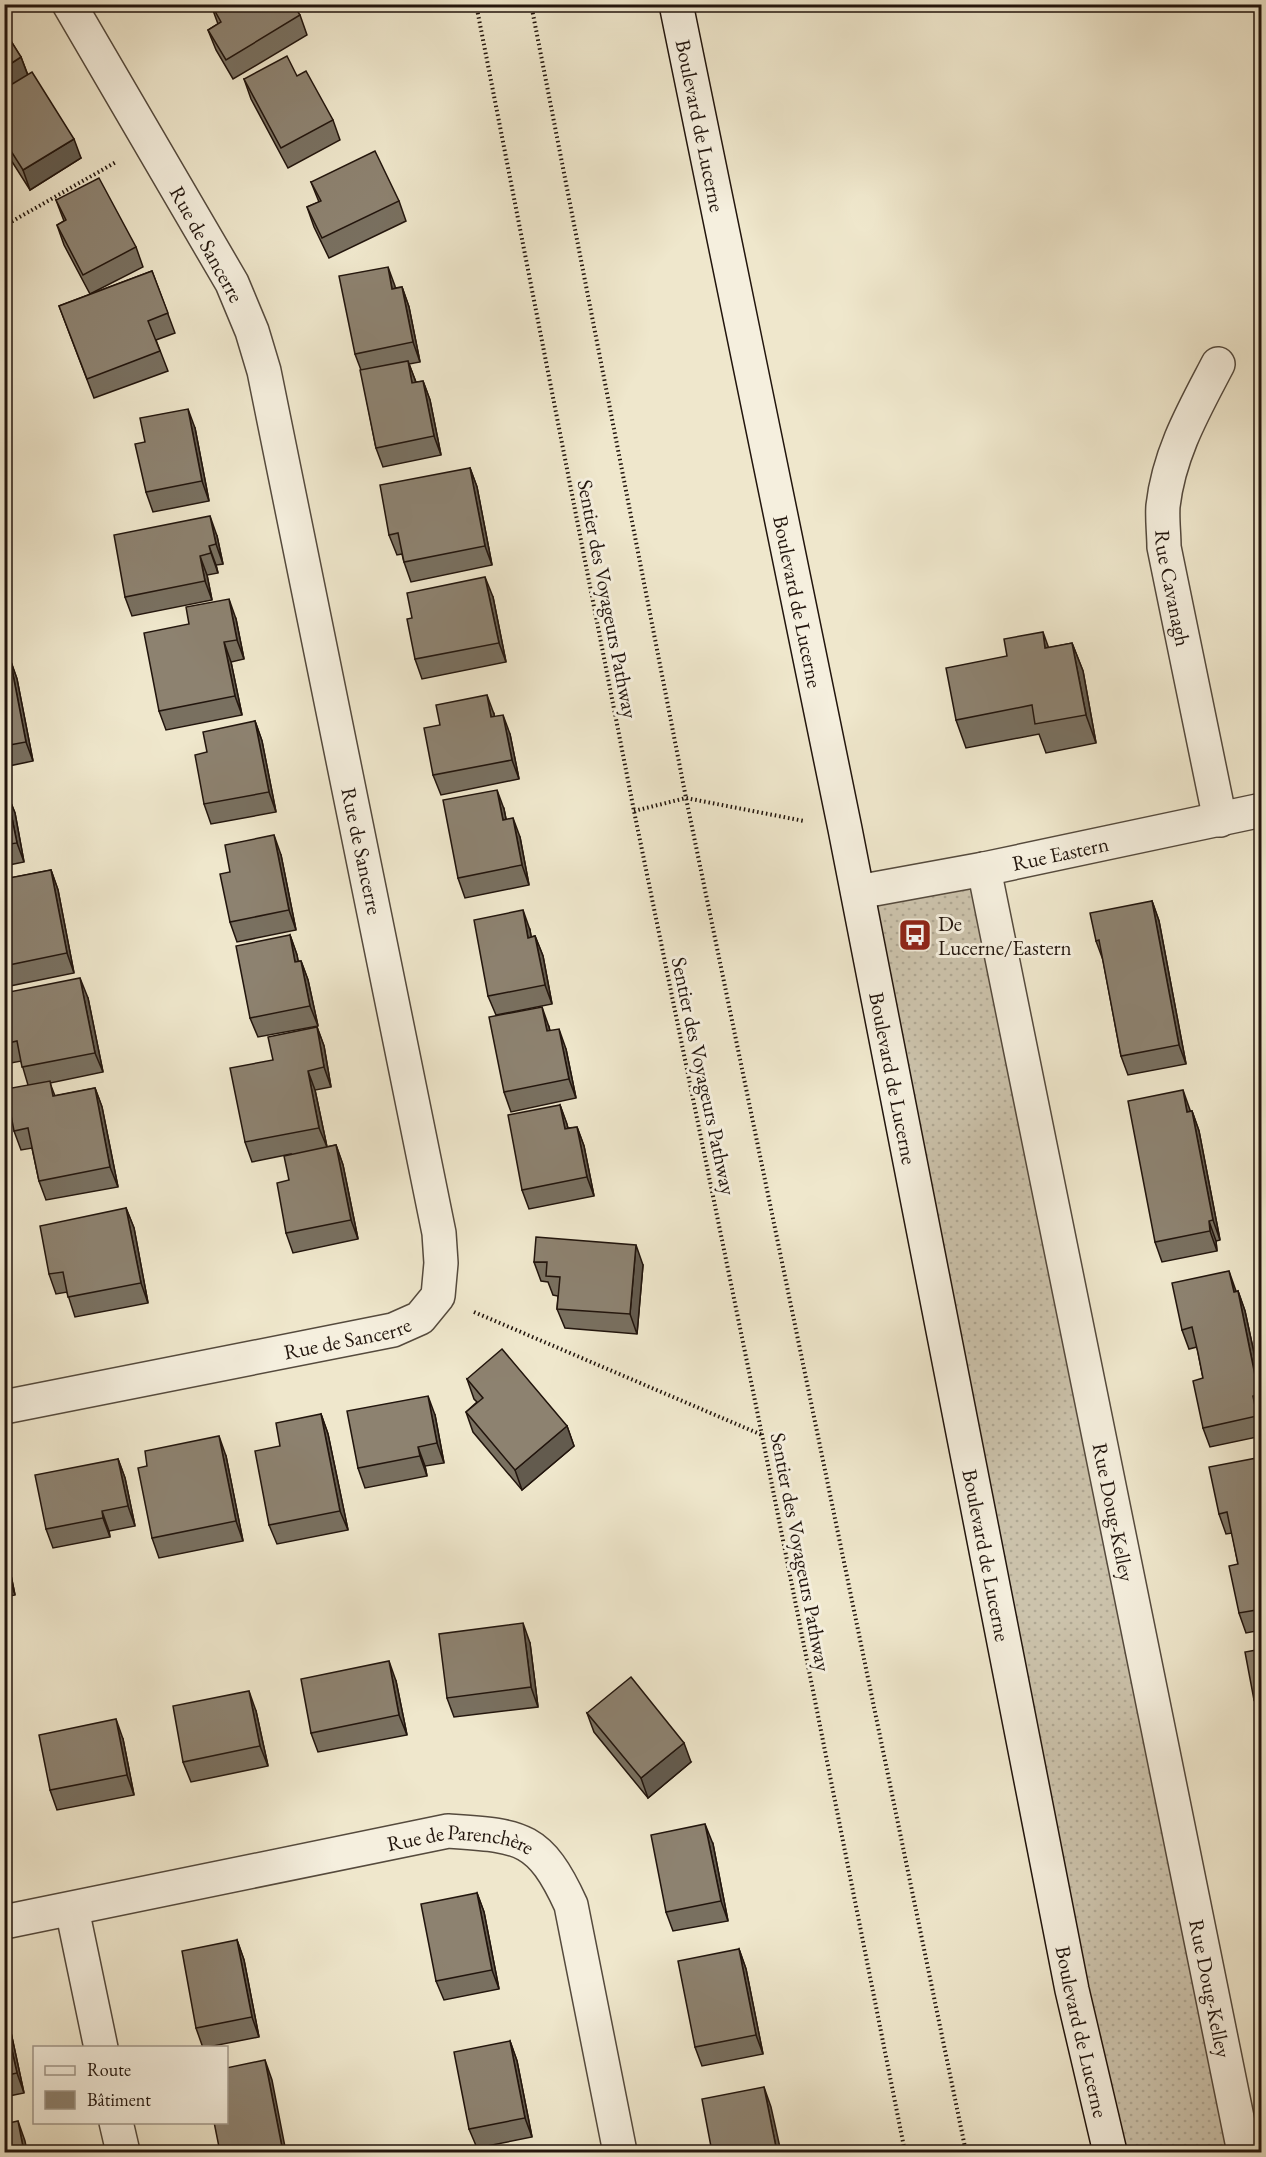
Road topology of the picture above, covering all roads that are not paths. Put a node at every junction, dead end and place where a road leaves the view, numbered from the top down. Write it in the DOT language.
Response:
graph roads {
  1 [pos="69,4"];
  2 [pos="676,4"];
  3 [pos="1218,364"];
  4 [pos="1262,810"];
  5 [pos="1220,820"];
  6 [pos="984,869"];
  7 [pos="858,892"];
  8 [pos="4,1407"];
  9 [pos="72,1909"];
  10 [pos="4,1922"];
  11 [pos="101,2046"];
  12 [pos="116,2124"];
  13 [pos="123,2152"];
  14 [pos="620,2152"];
  15 [pos="1110,2152"];
  16 [pos="1244,2152"];
  1 -- 8 [label="street, Rue de Sancerre"];
  2 -- 7 [label="street, Boulevard de Lucerne"];
  3 -- 5 [label="street, Rue Cavanagh"];
  4 -- 5 [label="street, Rue Eastern"];
  5 -- 6 [label="street, Rue Eastern"];
  6 -- 7 [label="street, Rue Eastern"];
  6 -- 16 [label="street, Rue Doug-Kelley"];
  7 -- 15 [label="street, Boulevard de Lucerne"];
  9 -- 10 [label="street, Rue de Parenchère"];
  9 -- 11 [label="street"];
  9 -- 14 [label="street, Rue de Parenchère"];
  12 -- 13 [label="street"];
}
